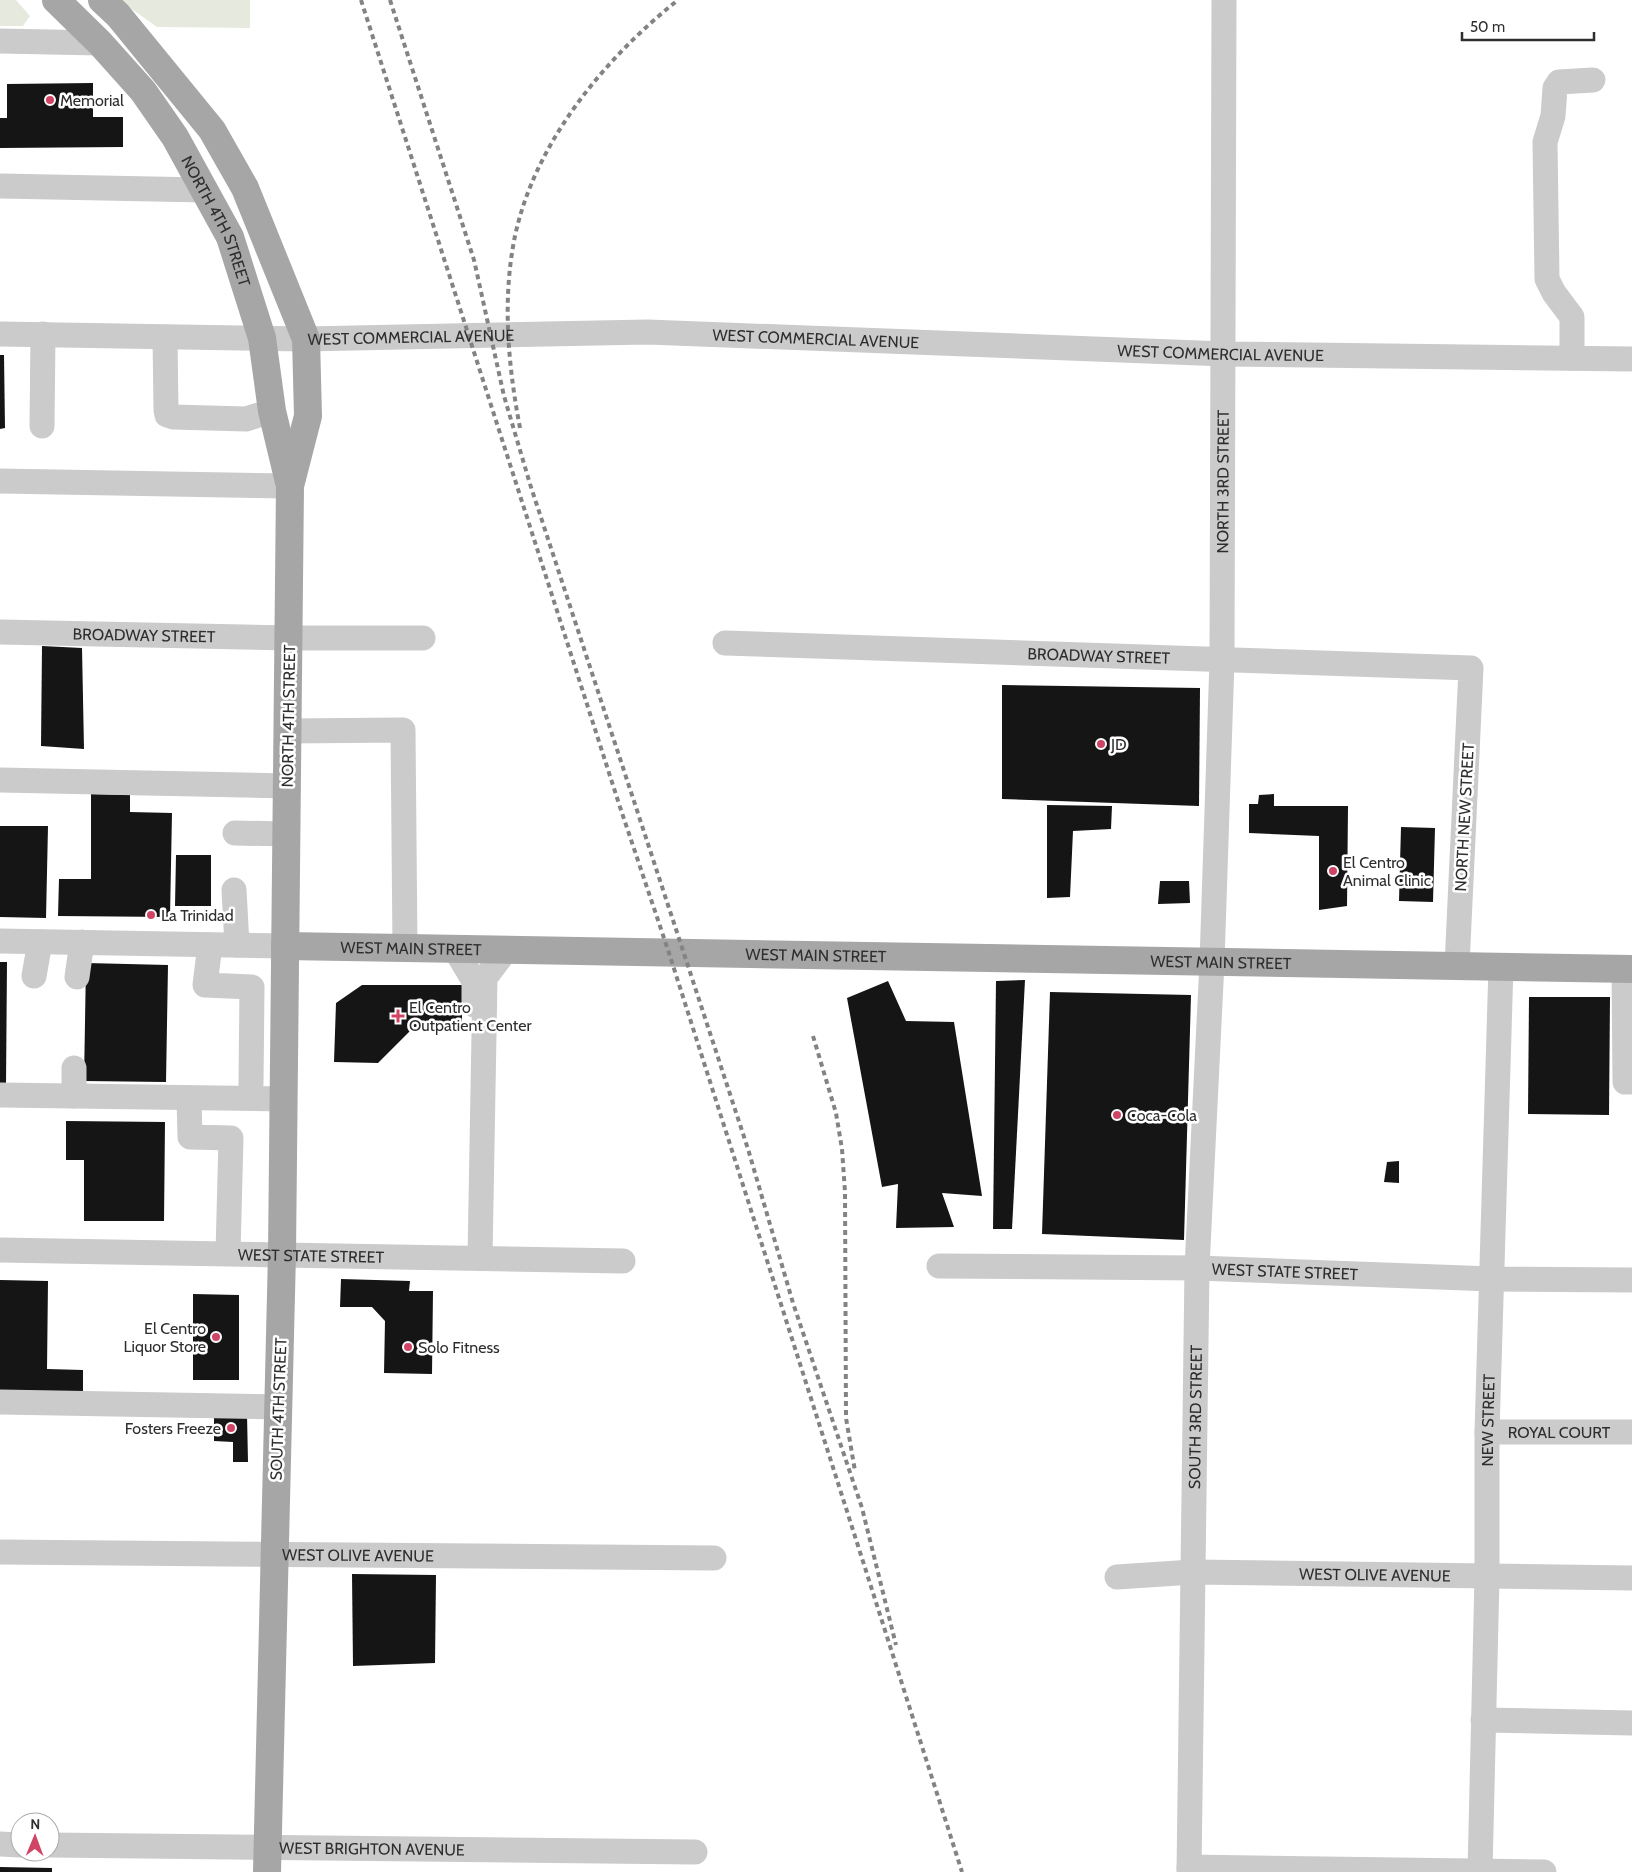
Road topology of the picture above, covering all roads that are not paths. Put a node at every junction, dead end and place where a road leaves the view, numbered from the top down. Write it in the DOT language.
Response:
graph roads {
  1 [pos="56,0"];
  2 [pos="102,0"];
  3 [pos="1224,0"];
  4 [pos="0,41"];
  5 [pos="100,43"];
  6 [pos="1593,80"];
  7 [pos="0,186"];
  8 [pos="204,190"];
  9 [pos="0,334"];
  10 [pos="44,334"];
  11 [pos="165,336"];
  12 [pos="262,338"];
  13 [pos="306,339"];
  14 [pos="1224,354"];
  15 [pos="1572,358"];
  16 [pos="1632,359"];
  17 [pos="272,411"];
  18 [pos="42,426"];
  19 [pos="0,481"];
  20 [pos="290,486"];
  21 [pos="0,632"];
  22 [pos="288,638"];
  23 [pos="423,638"];
  24 [pos="725,643"];
  25 [pos="1222,660"];
  26 [pos="1471,668"];
  27 [pos="287,731"];
  28 [pos="0,780"];
  29 [pos="287,786"];
  30 [pos="235,833"];
  31 [pos="286,834"];
  32 [pos="234,890"];
  33 [pos="0,941"];
  34 [pos="40,942"];
  35 [pos="82,942"];
  36 [pos="210,945"];
  37 [pos="236,946"];
  38 [pos="285,946"];
  39 [pos="405,948"];
  40 [pos="455,949"];
  41 [pos="506,950"];
  42 [pos="1212,962"];
  43 [pos="1457,966"];
  44 [pos="1501,966"];
  45 [pos="1628,969"];
  46 [pos="34,976"];
  47 [pos="77,977"];
  48 [pos="74,1068"];
  49 [pos="1632,1082"];
  50 [pos="251,1084"];
  51 [pos="0,1095"];
  52 [pos="74,1096"];
  53 [pos="189,1098"];
  54 [pos="284,1099"];
  55 [pos="0,1250"];
  56 [pos="228,1253"];
  57 [pos="282,1253"];
  58 [pos="474,1258"];
  59 [pos="623,1261"];
  60 [pos="939,1266"];
  61 [pos="1197,1268"];
  62 [pos="1492,1279"];
  63 [pos="1632,1280"];
  64 [pos="0,1402"];
  65 [pos="278,1406"];
  66 [pos="1487,1432"];
  67 [pos="1632,1432"];
  68 [pos="0,1552"];
  69 [pos="274,1553"];
  70 [pos="714,1558"];
  71 [pos="1193,1572"];
  72 [pos="1117,1577"];
  73 [pos="1486,1577"];
  74 [pos="1632,1578"];
  75 [pos="1483,1720"];
  76 [pos="1632,1723"];
  77 [pos="60,1846"];
  78 [pos="695,1852"];
  79 [pos="268,1860"];
  80 [pos="1189,1870"];
  81 [pos="1480,1872"];
  82 [pos="1544,1872"];
  1 -- 5 [label="main road, NORTH 4TH STREET"];
  2 -- 13 [label="main road, NORTH 4TH STREET"];
  3 -- 14 [label="street, NORTH 3RD STREET"];
  4 -- 5 [label="street"];
  5 -- 8 [label="main road, NORTH 4TH STREET"];
  6 -- 15 [label="street"];
  7 -- 8 [label="street"];
  8 -- 12 [label="main road, NORTH 4TH STREET"];
  9 -- 10 [label="street, WEST COMMERCIAL AVENUE"];
  10 -- 11 [label="street, WEST COMMERCIAL AVENUE"];
  10 -- 18 [label="street"];
  11 -- 12 [label="street, WEST COMMERCIAL AVENUE"];
  11 -- 17 [label="street"];
  12 -- 13 [label="street, WEST COMMERCIAL AVENUE"];
  12 -- 17 [label="main road, NORTH 4TH STREET"];
  13 -- 14 [label="street, WEST COMMERCIAL AVENUE"];
  13 -- 20 [label="main road, NORTH 4TH STREET"];
  14 -- 15 [label="street, WEST COMMERCIAL AVENUE"];
  14 -- 25 [label="street, NORTH 3RD STREET"];
  15 -- 16 [label="street, WEST COMMERCIAL AVENUE"];
  17 -- 20 [label="main road, NORTH 4TH STREET"];
  19 -- 20 [label="street"];
  20 -- 22 [label="main road, NORTH 4TH STREET"];
  21 -- 22 [label="street, BROADWAY STREET"];
  22 -- 23 [label="street, BROADWAY STREET"];
  22 -- 27 [label="main road, NORTH 4TH STREET"];
  24 -- 25 [label="street, BROADWAY STREET"];
  25 -- 26 [label="street, BROADWAY STREET"];
  25 -- 42 [label="street, NORTH 3RD STREET"];
  26 -- 43 [label="street, NORTH NEW STREET"];
  27 -- 29 [label="main road, NORTH 4TH STREET"];
  27 -- 39 [label="street"];
  28 -- 29 [label="street"];
  29 -- 31 [label="main road, NORTH 4TH STREET"];
  30 -- 31 [label="street"];
  31 -- 38 [label="main road, NORTH 4TH STREET"];
  32 -- 37 [label="street"];
  33 -- 34 [label="street, WEST MAIN STREET"];
  34 -- 35 [label="street, WEST MAIN STREET"];
  34 -- 46 [label="street"];
  35 -- 36 [label="street, WEST MAIN STREET"];
  35 -- 47 [label="street"];
  36 -- 37 [label="street, WEST MAIN STREET"];
  36 -- 50 [label="street"];
  37 -- 38 [label="street, WEST MAIN STREET"];
  38 -- 39 [label="main road, WEST MAIN STREET"];
  38 -- 54 [label="main road, SOUTH 4TH STREET"];
  39 -- 40 [label="main road, WEST MAIN STREET"];
  40 -- 41 [label="main road, WEST MAIN STREET"];
  40 -- 58 [label="street"];
  41 -- 42 [label="main road, WEST MAIN STREET"];
  41 -- 58 [label="street"];
  42 -- 43 [label="main road, WEST MAIN STREET"];
  42 -- 61 [label="street, SOUTH 3RD STREET"];
  43 -- 44 [label="main road, WEST MAIN STREET"];
  44 -- 45 [label="main road, WEST MAIN STREET"];
  44 -- 62 [label="street, NEW STREET"];
  45 -- 49 [label="street"];
  48 -- 52 [label="street"];
  51 -- 52 [label="street"];
  52 -- 53 [label="street"];
  53 -- 54 [label="street"];
  53 -- 56 [label="street"];
  54 -- 57 [label="main road, SOUTH 4TH STREET"];
  55 -- 56 [label="street, WEST STATE STREET"];
  56 -- 57 [label="street, WEST STATE STREET"];
  57 -- 58 [label="street, WEST STATE STREET"];
  57 -- 65 [label="main road, SOUTH 4TH STREET"];
  58 -- 59 [label="street, WEST STATE STREET"];
  60 -- 61 [label="street, WEST STATE STREET"];
  61 -- 62 [label="street, WEST STATE STREET"];
  61 -- 71 [label="street, SOUTH 3RD STREET"];
  62 -- 63 [label="street, WEST STATE STREET"];
  62 -- 66 [label="street, NEW STREET"];
  64 -- 65 [label="street"];
  65 -- 69 [label="main road, SOUTH 4TH STREET"];
  66 -- 67 [label="street, ROYAL COURT"];
  66 -- 73 [label="street, NEW STREET"];
  68 -- 69 [label="street, WEST OLIVE AVENUE"];
  69 -- 70 [label="street, WEST OLIVE AVENUE"];
  69 -- 79 [label="main road, SOUTH 4TH STREET"];
  71 -- 72 [label="street, WEST OLIVE AVENUE"];
  71 -- 73 [label="street, WEST OLIVE AVENUE"];
  71 -- 80 [label="street, SOUTH 3RD STREET"];
  73 -- 74 [label="street, WEST OLIVE AVENUE"];
  73 -- 75 [label="street, NEW STREET"];
  75 -- 76 [label="street"];
  75 -- 81 [label="street, NEW STREET"];
  77 -- 79 [label="street, WEST BRIGHTON AVENUE"];
  78 -- 79 [label="street, WEST BRIGHTON AVENUE"];
  80 -- 81 [label="street"];
  81 -- 82 [label="street"];
}
